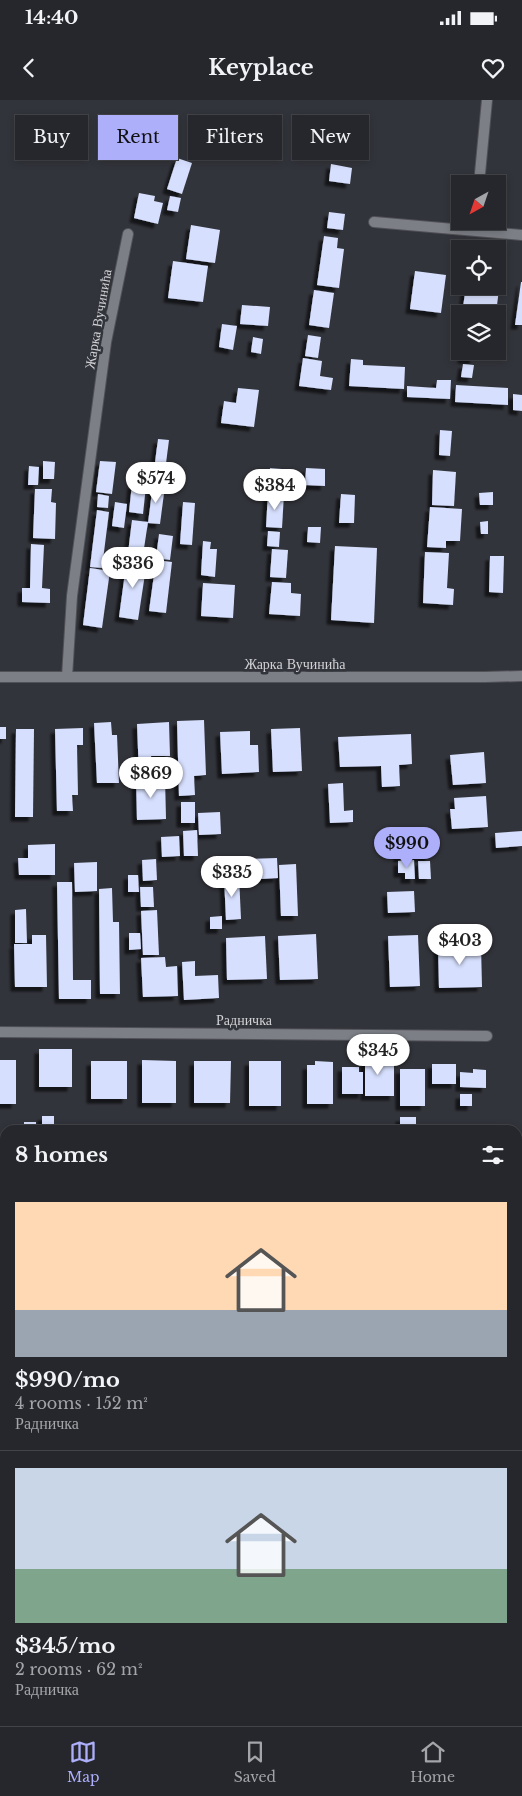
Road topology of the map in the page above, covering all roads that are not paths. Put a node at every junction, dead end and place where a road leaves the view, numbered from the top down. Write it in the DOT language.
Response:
graph roads {
  1 [pos="487,100"];
  2 [pos="480,175"];
  3 [pos="374,222"];
  4 [pos="451,225"];
  5 [pos="496,230"];
  6 [pos="128,234"];
  7 [pos="522,235"];
  8 [pos="522,676"];
  9 [pos="0,677"];
  10 [pos="67,677"];
  11 [pos="0,1032"];
  12 [pos="487,1036"];
  1 -- 2 [label="street"];
  3 -- 4 [label="street"];
  5 -- 7 [label="street"];
  6 -- 10 [label="street, Жарка Вучинића"];
  8 -- 10 [label="street, Жарка Вучинића"];
  9 -- 10 [label="street, Жарка Вучинића"];
  11 -- 12 [label="street, Радничка"];
}
